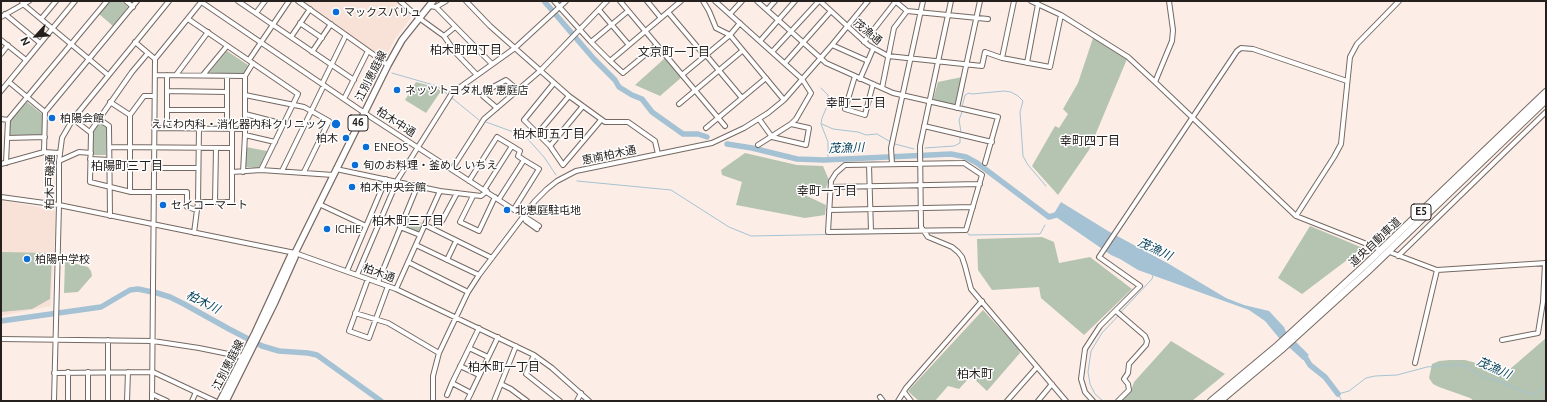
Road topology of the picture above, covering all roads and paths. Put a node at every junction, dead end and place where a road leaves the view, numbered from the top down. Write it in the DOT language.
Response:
graph roads {
  1 [pos="29,1"];
  2 [pos="56,1"];
  3 [pos="75,1"];
  4 [pos="107,1"];
  5 [pos="126,1"];
  6 [pos="137,1"];
  7 [pos="169,1"];
  8 [pos="201,1"];
  9 [pos="240,1"];
  10 [pos="265,1"];
  11 [pos="289,1"];
  12 [pos="298,1"];
  13 [pos="400,1"];
  14 [pos="446,1"];
  15 [pos="466,1"];
  16 [pos="554,1"];
  17 [pos="566,1"];
  18 [pos="607,1"];
  19 [pos="620,1"];
  20 [pos="646,1"];
  21 [pos="703,1"];
  22 [pos="742,1"];
  23 [pos="757,1"];
  24 [pos="775,1"];
  25 [pos="795,1"];
  26 [pos="819,1"];
  27 [pos="868,1"];
  28 [pos="896,1"];
  29 [pos="923,1"];
  30 [pos="951,1"];
  31 [pos="980,1"];
  32 [pos="1014,1"];
  33 [pos="1031,1"];
  34 [pos="1169,1"];
  35 [pos="1399,1"];
  36 [pos="678,2"];
  37 [pos="718,2"];
  38 [pos="22,3"];
  39 [pos="431,3"];
  40 [pos="1038,4"];
  41 [pos="133,7"];
  42 [pos="436,7"];
  43 [pos="558,8"];
  44 [pos="310,9"];
  45 [pos="599,10"];
  46 [pos="628,10"];
  47 [pos="767,10"];
  48 [pos="831,11"];
  49 [pos="907,11"];
  50 [pos="668,12"];
  51 [pos="256,13"];
  52 [pos="921,13"];
  53 [pos="730,14"];
  54 [pos="3,15"];
  55 [pos="948,15"];
  56 [pos="1061,15"];
  57 [pos="977,17"];
  58 [pos="419,18"];
  59 [pos="661,18"];
  60 [pos="41,19"];
  61 [pos="188,19"];
  62 [pos="988,19"];
  63 [pos="778,20"];
  64 [pos="300,23"];
  65 [pos="740,23"];
  66 [pos="272,24"];
  67 [pos="331,24"];
  68 [pos="612,25"];
  69 [pos="848,26"];
  70 [pos="455,27"];
  71 [pos="52,28"];
  72 [pos="208,32"];
  73 [pos="578,32"];
  74 [pos="645,32"];
  75 [pos="791,32"];
  76 [pos="346,35"];
  77 [pos="730,35"];
  78 [pos="444,36"];
  79 [pos="291,37"];
  80 [pos="322,38"];
  81 [pos="1,40"];
  82 [pos="760,41"];
  83 [pos="135,42"];
  84 [pos="261,42"];
  85 [pos="591,42"];
  86 [pos="803,42"];
  87 [pos="864,42"];
  88 [pos="40,43"];
  89 [pos="71,45"];
  90 [pos="629,45"];
  91 [pos="657,45"];
  92 [pos="832,45"];
  93 [pos="8,46"];
  94 [pos="227,46"];
  95 [pos="515,48"];
  96 [pos="873,49"];
  97 [pos="368,51"];
  98 [pos="742,51"];
  99 [pos="312,52"];
  100 [pos="772,52"];
  101 [pos="148,53"];
  102 [pos="1,54"];
  103 [pos="705,56"];
  104 [pos="888,56"];
  105 [pos="820,58"];
  106 [pos="1002,58"];
  107 [pos="154,59"];
  108 [pos="26,60"];
  109 [pos="89,60"];
  110 [pos="911,60"];
  111 [pos="610,61"];
  112 [pos="868,61"];
  113 [pos="251,62"];
  114 [pos="938,62"];
  115 [pos="1027,62"];
  116 [pos="785,63"];
  117 [pos="492,64"];
  118 [pos="332,65"];
  119 [pos="388,65"];
  120 [pos="967,65"];
  121 [pos="719,70"];
  122 [pos="540,71"];
  123 [pos="108,75"];
  124 [pos="167,75"];
  125 [pos="176,75"];
  126 [pos="203,75"];
  127 [pos="477,75"];
  128 [pos="682,75"];
  129 [pos="155,76"];
  130 [pos="227,76"];
  131 [pos="245,76"];
  132 [pos="854,76"];
  133 [pos="766,78"];
  134 [pos="860,78"];
  135 [pos="802,79"];
  136 [pos="354,80"];
  137 [pos="1347,81"];
  138 [pos="8,82"];
  139 [pos="1155,82"];
  140 [pos="554,83"];
  141 [pos="873,84"];
  142 [pos="323,85"];
  143 [pos="1546,87"];
  144 [pos="882,88"];
  145 [pos="518,90"];
  146 [pos="1,91"];
  147 [pos="167,91"];
  148 [pos="695,91"];
  149 [pos="227,92"];
  150 [pos="1546,92"];
  151 [pos="245,95"];
  152 [pos="903,95"];
  153 [pos="154,96"];
  154 [pos="569,96"];
  155 [pos="26,97"];
  156 [pos="742,98"];
  157 [pos="344,99"];
  158 [pos="784,100"];
  159 [pos="1546,100"];
  160 [pos="930,101"];
  161 [pos="110,102"];
  162 [pos="293,104"];
  163 [pos="679,104"];
  164 [pos="583,106"];
  165 [pos="496,108"];
  166 [pos="957,108"];
  167 [pos="167,110"];
  168 [pos="227,110"];
  169 [pos="311,111"];
  170 [pos="45,112"];
  171 [pos="364,112"];
  172 [pos="1546,112"];
  173 [pos="245,114"];
  174 [pos="130,115"];
  175 [pos="718,118"];
  176 [pos="1192,118"];
  177 [pos="1,119"];
  178 [pos="73,119"];
  179 [pos="99,119"];
  180 [pos="759,119"];
  181 [pos="8,120"];
  182 [pos="601,120"];
  183 [pos="284,124"];
  184 [pos="791,124"];
  185 [pos="725,126"];
  186 [pos="924,126"];
  187 [pos="154,128"];
  188 [pos="167,128"];
  189 [pos="199,128"];
  190 [pos="227,128"];
  191 [pos="706,128"];
  192 [pos="232,129"];
  193 [pos="245,129"];
  194 [pos="90,132"];
  195 [pos="538,133"];
  196 [pos="245,135"];
  197 [pos="45,137"];
  198 [pos="772,137"];
  199 [pos="7,138"];
  200 [pos="275,142"];
  201 [pos="992,142"];
  202 [pos="758,145"];
  203 [pos="512,146"];
  204 [pos="550,146"];
  205 [pos="110,147"];
  206 [pos="130,147"];
  207 [pos="154,147"];
  208 [pos="199,147"];
  209 [pos="417,147"];
  210 [pos="216,148"];
  211 [pos="232,148"];
  212 [pos="44,152"];
  213 [pos="1483,152"];
  214 [pos="59,153"];
  215 [pos="91,153"];
  216 [pos="658,154"];
  217 [pos="90,159"];
  218 [pos="58,160"];
  219 [pos="110,160"];
  220 [pos="524,160"];
  221 [pos="6,163"];
  222 [pos="892,163"];
  223 [pos="920,163"];
  224 [pos="985,163"];
  225 [pos="1,164"];
  226 [pos="869,165"];
  227 [pos="154,168"];
  228 [pos="198,168"];
  229 [pos="336,169"];
  230 [pos="452,169"];
  231 [pos="261,170"];
  232 [pos="282,171"];
  233 [pos="232,172"];
  234 [pos="243,172"];
  235 [pos="304,172"];
  236 [pos="333,175"];
  237 [pos="386,179"];
  238 [pos="469,181"];
  239 [pos="396,182"];
  240 [pos="980,184"];
  241 [pos="870,186"];
  242 [pos="921,186"];
  243 [pos="110,187"];
  244 [pos="417,187"];
  245 [pos="831,187"];
  246 [pos="440,191"];
  247 [pos="485,191"];
  248 [pos="130,192"];
  249 [pos="154,192"];
  250 [pos="457,193"];
  251 [pos="473,196"];
  252 [pos="1,197"];
  253 [pos="497,198"];
  254 [pos="198,202"];
  255 [pos="215,202"];
  256 [pos="319,204"];
  257 [pos="59,206"];
  258 [pos="973,207"];
  259 [pos="921,208"];
  260 [pos="514,209"];
  261 [pos="870,209"];
  262 [pos="197,210"];
  263 [pos="829,210"];
  264 [pos="110,216"];
  265 [pos="524,216"];
  266 [pos="1296,216"];
  267 [pos="442,221"];
  268 [pos="154,225"];
  269 [pos="425,225"];
  270 [pos="366,226"];
  271 [pos="400,227"];
  272 [pos="538,227"];
  273 [pos="871,231"];
  274 [pos="923,231"];
  275 [pos="194,233"];
  276 [pos="420,235"];
  277 [pos="456,241"];
  278 [pos="416,245"];
  279 [pos="1377,248"];
  280 [pos="295,253"];
  281 [pos="1392,253"];
  282 [pos="1398,256"];
  283 [pos="492,258"];
  284 [pos="447,260"];
  285 [pos="408,262"];
  286 [pos="1545,263"];
  287 [pos="1437,270"];
  288 [pos="347,271"];
  289 [pos="357,275"];
  290 [pos="479,275"];
  291 [pos="368,279"];
  292 [pos="378,282"];
  293 [pos="388,286"];
  294 [pos="396,289"];
  295 [pos="468,292"];
  296 [pos="982,301"];
  297 [pos="356,313"];
  298 [pos="1118,313"];
  299 [pos="455,317"];
  300 [pos="376,319"];
  301 [pos="479,328"];
  302 [pos="1297,332"];
  303 [pos="498,337"];
  304 [pos="1,339"];
  305 [pos="55,339"];
  306 [pos="108,340"];
  307 [pos="1502,340"];
  308 [pos="153,341"];
  309 [pos="251,346"];
  310 [pos="516,346"];
  311 [pos="1280,347"];
  312 [pos="469,348"];
  313 [pos="439,353"];
  314 [pos="534,355"];
  315 [pos="243,357"];
  316 [pos="488,357"];
  317 [pos="1416,363"];
  318 [pos="460,366"];
  319 [pos="1037,367"];
  320 [pos="54,372"];
  321 [pos="68,372"];
  322 [pos="88,372"];
  323 [pos="108,372"];
  324 [pos="128,372"];
  325 [pos="153,372"];
  326 [pos="479,375"];
  327 [pos="452,383"];
  328 [pos="501,384"];
  329 [pos="1052,384"];
  330 [pos="196,392"];
  331 [pos="904,392"];
  332 [pos="471,393"];
  333 [pos="580,393"];
  334 [pos="152,394"];
  335 [pos="447,395"];
  336 [pos="880,397"];
  337 [pos="225,400"];
  338 [pos="54,401"];
  339 [pos="68,401"];
  340 [pos="88,401"];
  341 [pos="108,401"];
  342 [pos="128,401"];
  343 [pos="152,401"];
  344 [pos="167,401"];
  345 [pos="192,401"];
  346 [pos="215,401"];
  347 [pos="433,401"];
  348 [pos="467,401"];
  349 [pos="494,401"];
  350 [pos="526,401"];
  351 [pos="560,401"];
  352 [pos="577,401"];
  353 [pos="589,401"];
  354 [pos="883,401"];
  355 [pos="898,401"];
  356 [pos="911,401"];
  357 [pos="1007,401"];
  358 [pos="1038,401"];
  359 [pos="1066,401"];
  360 [pos="1093,401"];
  361 [pos="1118,401"];
  362 [pos="1211,401"];
  363 [pos="1220,401"];
  1 -- 38 [label="street"];
  2 -- 60 [label="street"];
  3 -- 71 [label="street"];
  4 -- 89 [label="street"];
  5 -- 41 [label="street"];
  6 -- 41 [label="street"];
  7 -- 83 [label="street, 柏木戸磯通"];
  8 -- 61 [label="street"];
  8 -- 84 [label="street, 柏木中通"];
  9 -- 51 [label="street"];
  10 -- 51 [label="street"];
  11 -- 66 [label="street"];
  12 -- 44 [label="street"];
  13 -- 58 [label="street"];
  14 -- 42 [label="street"];
  15 -- 95 [label="street"];
  16 -- 43 [label="street"];
  17 -- 43 [label="street"];
  18 -- 45 [label="street"];
  19 -- 46 [label="street"];
  20 -- 59 [label="street"];
  21 -- 77 [label="street"];
  22 -- 53 [label="street"];
  23 -- 47 [label="street"];
  24 -- 47 [label="street"];
  25 -- 63 [label="street"];
  26 -- 48 [label="street, 茂漁通"];
  26 -- 75 [label="street"];
  27 -- 69 [label="street, 恵南柏木通"];
  28 -- 49 [label="street"];
  28 -- 87 [label="street"];
  29 -- 52 [label="street"];
  30 -- 55 [label="street"];
  31 -- 57 [label="street"];
  32 -- 106 [label="street"];
  33 -- 40 [label="street"];
  34 -- 139 [label="street"];
  35 -- 137 [label="street"];
  36 -- 50 [label="street"];
  37 -- 53 [label="street"];
  38 -- 54 [label="street"];
  38 -- 60 [label="street"];
  39 -- 42 [label="street"];
  39 -- 58 [label="main road, 江別恵庭線 / 46"];
  40 -- 56 [label="street"];
  40 -- 115 [label="street"];
  41 -- 109 [label="street"];
  42 -- 70 [label="street"];
  43 -- 73 [label="street"];
  43 -- 95 [label="street"];
  44 -- 64 [label="street"];
  44 -- 67 [label="street"];
  45 -- 68 [label="street"];
  45 -- 73 [label="street"];
  46 -- 68 [label="street"];
  46 -- 74 [label="street"];
  47 -- 63 [label="street"];
  48 -- 69 [label="street, 茂漁通"];
  48 -- 86 [label="street"];
  49 -- 52 [label="street"];
  49 -- 104 [label="street"];
  50 -- 59 [label="street"];
  50 -- 103 [label="street"];
  51 -- 66 [label="street"];
  52 -- 55 [label="street"];
  52 -- 110 [label="street"];
  53 -- 65 [label="street"];
  54 -- 88 [label="street"];
  55 -- 57 [label="street"];
  55 -- 114 [label="street"];
  56 -- 115 [label="street"];
  56 -- 139 [label="street"];
  57 -- 62 [label="street"];
  57 -- 120 [label="street"];
  58 -- 78 [label="street"];
  58 -- 119 [label="main road, 江別恵庭線 / 46"];
  59 -- 74 [label="street"];
  60 -- 71 [label="street"];
  61 -- 72 [label="street"];
  61 -- 107 [label="street"];
  63 -- 75 [label="street"];
  63 -- 82 [label="street"];
  64 -- 79 [label="street"];
  64 -- 80 [label="street"];
  65 -- 77 [label="street"];
  65 -- 82 [label="street"];
  66 -- 79 [label="street"];
  66 -- 84 [label="street"];
  67 -- 76 [label="street"];
  67 -- 80 [label="street"];
  68 -- 85 [label="street"];
  68 -- 90 [label="street"];
  69 -- 87 [label="street, 茂漁通"];
  69 -- 92 [label="street, 恵南柏木通"];
  70 -- 78 [label="street"];
  70 -- 117 [label="street"];
  71 -- 88 [label="street"];
  71 -- 89 [label="street"];
  72 -- 94 [label="street"];
  72 -- 125 [label="street"];
  73 -- 85 [label="street"];
  73 -- 122 [label="street"];
  74 -- 90 [label="street"];
  74 -- 91 [label="street"];
  75 -- 86 [label="street"];
  75 -- 100 [label="street"];
  76 -- 97 [label="street"];
  76 -- 118 [label="street"];
  77 -- 98 [label="street"];
  77 -- 103 [label="street"];
  78 -- 127 [label="street"];
  79 -- 99 [label="street"];
  80 -- 99 [label="street"];
  81 -- 93 [label="street"];
  82 -- 100 [label="street"];
  83 -- 101 [label="street"];
  83 -- 123 [label="street, 柏木戸磯通"];
  84 -- 113 [label="street"];
  84 -- 142 [label="street, 柏木中通"];
  85 -- 111 [label="street"];
  86 -- 105 [label="street"];
  86 -- 116 [label="street"];
  87 -- 96 [label="street, 茂漁通"];
  88 -- 108 [label="street"];
  89 -- 109 [label="street"];
  89 -- 155 [label="street"];
  90 -- 111 [label="street"];
  91 -- 111 [label="street"];
  91 -- 128 [label="street"];
  92 -- 105 [label="street, 恵南柏木通"];
  92 -- 112 [label="street"];
  93 -- 102 [label="street"];
  93 -- 108 [label="street"];
  94 -- 113 [label="street"];
  94 -- 126 [label="street"];
  95 -- 117 [label="street"];
  95 -- 122 [label="street"];
  96 -- 104 [label="street, 茂漁通"];
  96 -- 112 [label="street"];
  97 -- 119 [label="street"];
  97 -- 136 [label="street"];
  98 -- 121 [label="street"];
  98 -- 133 [label="street"];
  99 -- 118 [label="street"];
  100 -- 116 [label="street"];
  101 -- 107 [label="street"];
  101 -- 161 [label="street"];
  103 -- 121 [label="street"];
  103 -- 128 [label="street"];
  104 -- 110 [label="street, 茂漁通"];
  104 -- 144 [label="street"];
  105 -- 132 [label="street"];
  105 -- 135 [label="street, 恵南柏木通"];
  106 -- 115 [label="street"];
  106 -- 120 [label="street, 茂漁通"];
  107 -- 129 [label="street"];
  108 -- 138 [label="street"];
  109 -- 123 [label="street"];
  109 -- 170 [label="street"];
  110 -- 114 [label="street, 茂漁通"];
  110 -- 152 [label="street"];
  112 -- 134 [label="street"];
  113 -- 131 [label="street"];
  113 -- 162 [label="street"];
  114 -- 120 [label="street, 茂漁通"];
  114 -- 160 [label="street"];
  116 -- 135 [label="street"];
  117 -- 127 [label="street"];
  118 -- 136 [label="street"];
  118 -- 142 [label="street"];
  119 -- 171 [label="main road, 江別恵庭線 / 46"];
  120 -- 166 [label="street"];
  121 -- 148 [label="street"];
  121 -- 156 [label="street"];
  122 -- 140 [label="street"];
  122 -- 145 [label="street"];
  123 -- 178 [label="street, 柏木戸磯通"];
  124 -- 125 [label="street"];
  124 -- 129 [label="street"];
  124 -- 147 [label="street"];
  125 -- 126 [label="street"];
  126 -- 130 [label="street"];
  127 -- 209 [label="street"];
  128 -- 148 [label="street"];
  129 -- 153 [label="street"];
  130 -- 131 [label="street"];
  130 -- 149 [label="street"];
  131 -- 151 [label="street"];
  132 -- 134 [label="street"];
  132 -- 141 [label="street"];
  133 -- 156 [label="street"];
  133 -- 158 [label="street"];
  134 -- 141 [label="street"];
  135 -- 158 [label="street, 恵南柏木通"];
  135 -- 184 [label="street"];
  136 -- 157 [label="street"];
  137 -- 176 [label="street"];
  137 -- 266 [label="street"];
  138 -- 146 [label="street"];
  138 -- 155 [label="street"];
  139 -- 176 [label="street"];
  140 -- 154 [label="street"];
  140 -- 195 [label="street"];
  141 -- 144 [label="street"];
  142 -- 157 [label="street, 柏木中通"];
  142 -- 169 [label="street"];
  143 -- 213 [label="highway"];
  144 -- 152 [label="street"];
  145 -- 165 [label="street"];
  145 -- 165 [label="street"];
  147 -- 149 [label="street"];
  147 -- 167 [label="street"];
  148 -- 163 [label="street"];
  148 -- 175 [label="street"];
  149 -- 168 [label="street"];
  150 -- 213 [label="highway, 道央自動車道 / E5"];
  151 -- 162 [label="street"];
  151 -- 173 [label="street"];
  152 -- 160 [label="street"];
  152 -- 222 [label="street"];
  153 -- 174 [label="street"];
  153 -- 187 [label="street"];
  154 -- 164 [label="street"];
  154 -- 195 [label="street"];
  155 -- 170 [label="street"];
  155 -- 181 [label="street"];
  156 -- 175 [label="street"];
  157 -- 171 [label="street, 柏木中通"];
  158 -- 180 [label="street, 恵南柏木通"];
  159 -- 302 [label="highway, 道央自動車道 / E5"];
  160 -- 166 [label="street"];
  160 -- 186 [label="street"];
  161 -- 174 [label="street"];
  161 -- 179 [label="street"];
  162 -- 169 [label="street"];
  162 -- 183 [label="street"];
  164 -- 182 [label="street"];
  164 -- 204 [label="street"];
  165 -- 230 [label="street"];
  166 -- 201 [label="street"];
  167 -- 168 [label="street"];
  167 -- 188 [label="street"];
  168 -- 190 [label="street"];
  169 -- 232 [label="street"];
  169 -- 235 [label="street"];
  170 -- 197 [label="street"];
  171 -- 209 [label="street, 柏木中通"];
  171 -- 229 [label="main road, 江別恵庭線 / 46"];
  172 -- 282 [label="street"];
  173 -- 183 [label="street"];
  173 -- 193 [label="street"];
  174 -- 206 [label="street"];
  175 -- 185 [label="street"];
  175 -- 191 [label="street"];
  176 -- 266 [label="street"];
  176 -- 298 [label="street"];
  177 -- 181 [label="street"];
  178 -- 194 [label="street"];
  178 -- 214 [label="street, 柏木戸磯通"];
  179 -- 194 [label="street"];
  179 -- 205 [label="street"];
  180 -- 198 [label="street"];
  180 -- 216 [label="street, 恵南柏木通"];
  181 -- 199 [label="street"];
  182 -- 204 [label="street"];
  182 -- 216 [label="street"];
  183 -- 200 [label="street"];
  184 -- 198 [label="street"];
  184 -- 198 [label="street"];
  186 -- 201 [label="street"];
  186 -- 223 [label="street"];
  187 -- 188 [label="street"];
  187 -- 207 [label="street"];
  188 -- 189 [label="street"];
  189 -- 190 [label="street"];
  189 -- 208 [label="street"];
  190 -- 192 [label="street"];
  192 -- 193 [label="street"];
  192 -- 211 [label="street"];
  193 -- 196 [label="street"];
  194 -- 215 [label="street"];
  195 -- 204 [label="street"];
  196 -- 200 [label="street"];
  196 -- 234 [label="street"];
  197 -- 199 [label="street"];
  197 -- 212 [label="street"];
  198 -- 202 [label="street"];
  199 -- 221 [label="street"];
  200 -- 231 [label="street"];
  201 -- 224 [label="street"];
  203 -- 220 [label="street"];
  203 -- 238 [label="street"];
  203 -- 247 [label="street"];
  205 -- 206 [label="street"];
  205 -- 219 [label="street"];
  206 -- 207 [label="street"];
  206 -- 248 [label="street"];
  207 -- 208 [label="street"];
  207 -- 227 [label="street"];
  208 -- 210 [label="street"];
  208 -- 228 [label="street"];
  209 -- 230 [label="street, 柏木中通"];
  209 -- 239 [label="street"];
  210 -- 211 [label="street"];
  210 -- 255 [label="street"];
  211 -- 233 [label="street"];
  212 -- 214 [label="street"];
  212 -- 221 [label="street"];
  213 -- 302 [label="highway, 道央自動車道 / E5"];
  214 -- 218 [label="street, 柏木戸磯通"];
  215 -- 217 [label="street"];
  215 -- 218 [label="street"];
  216 -- 265 [label="street, 恵南柏木通"];
  217 -- 219 [label="street"];
  217 -- 243 [label="street"];
  218 -- 257 [label="street, 柏木戸磯通"];
  219 -- 243 [label="street"];
  220 -- 253 [label="street"];
  220 -- 260 [label="street"];
  221 -- 225 [label="street"];
  222 -- 223 [label="street"];
  222 -- 226 [label="street"];
  223 -- 240 [label="street"];
  223 -- 242 [label="street"];
  226 -- 241 [label="street"];
  226 -- 245 [label="street"];
  227 -- 228 [label="street"];
  227 -- 249 [label="street"];
  228 -- 254 [label="street"];
  229 -- 236 [label="main road, 江別恵庭線 / 46"];
  229 -- 237 [label="street"];
  230 -- 238 [label="street, 柏木中通"];
  231 -- 232 [label="street"];
  231 -- 234 [label="street"];
  232 -- 235 [label="street"];
  233 -- 234 [label="street"];
  233 -- 255 [label="street"];
  235 -- 236 [label="street"];
  236 -- 256 [label="main road, 江別恵庭線 / 46"];
  237 -- 239 [label="street"];
  237 -- 270 [label="street"];
  238 -- 247 [label="street, 柏木中通"];
  239 -- 244 [label="street"];
  239 -- 289 [label="street"];
  240 -- 242 [label="street"];
  240 -- 258 [label="street"];
  241 -- 242 [label="street"];
  241 -- 245 [label="street"];
  241 -- 261 [label="street"];
  242 -- 259 [label="street"];
  243 -- 248 [label="street"];
  243 -- 264 [label="street"];
  244 -- 246 [label="street"];
  244 -- 271 [label="street"];
  245 -- 263 [label="street"];
  246 -- 250 [label="street"];
  246 -- 269 [label="street"];
  247 -- 251 [label="street"];
  247 -- 253 [label="street, 柏木中通"];
  248 -- 249 [label="street"];
  249 -- 262 [label="street"];
  249 -- 268 [label="street"];
  250 -- 251 [label="street"];
  250 -- 267 [label="street"];
  251 -- 253 [label="street"];
  252 -- 257 [label="street, 柏木通"];
  253 -- 260 [label="street, 柏木中通"];
  254 -- 255 [label="street"];
  254 -- 262 [label="street"];
  256 -- 270 [label="street"];
  256 -- 280 [label="main road, 江別恵庭線 / 46"];
  257 -- 264 [label="street, 柏木通"];
  257 -- 305 [label="street, 柏木戸磯通"];
  258 -- 259 [label="street"];
  258 -- 274 [label="street"];
  259 -- 261 [label="street"];
  259 -- 274 [label="street"];
  260 -- 265 [label="street, 柏木中通"];
  261 -- 263 [label="street"];
  261 -- 273 [label="street"];
  262 -- 275 [label="street"];
  263 -- 273 [label="street"];
  264 -- 268 [label="street, 柏木通"];
  265 -- 272 [label="street, 柏木中通"];
  265 -- 283 [label="street, 恵南柏木通"];
  266 -- 279 [label="street"];
  268 -- 275 [label="street, 柏木通"];
  268 -- 308 [label="street"];
  269 -- 276 [label="street"];
  269 -- 277 [label="street"];
  270 -- 288 [label="street"];
  271 -- 276 [label="street"];
  271 -- 292 [label="street"];
  273 -- 274 [label="street"];
  274 -- 296 [label="street"];
  275 -- 280 [label="street, 柏木通"];
  276 -- 278 [label="street"];
  277 -- 283 [label="street"];
  277 -- 284 [label="street"];
  278 -- 284 [label="street"];
  278 -- 285 [label="street"];
  280 -- 288 [label="street, 柏木通"];
  280 -- 309 [label="main road, 江別恵庭線 / 46"];
  281 -- 282 [label="street"];
  282 -- 287 [label="street"];
  283 -- 290 [label="street, 恵南柏木通"];
  284 -- 290 [label="street"];
  285 -- 294 [label="street"];
  285 -- 295 [label="street"];
  286 -- 287 [label="street"];
  286 -- 307 [label="street"];
  287 -- 317 [label="street"];
  288 -- 289 [label="street, 柏木通"];
  289 -- 291 [label="street, 柏木通"];
  290 -- 295 [label="street, 恵南柏木通"];
  291 -- 292 [label="street, 柏木通"];
  291 -- 297 [label="street"];
  292 -- 293 [label="street, 柏木通"];
  293 -- 294 [label="street, 柏木通"];
  293 -- 300 [label="street"];
  294 -- 299 [label="street, 柏木通"];
  295 -- 299 [label="street, 恵南柏木通"];
  296 -- 319 [label="street"];
  296 -- 331 [label="street"];
  297 -- 300 [label="street"];
  297 -- 300 [label="street"];
  298 -- 360 [label="street"];
  298 -- 361 [label="street"];
  299 -- 301 [label="street, 柏木通"];
  299 -- 313 [label="street, 恵南柏木通"];
  300 -- 313 [label="street"];
  301 -- 303 [label="street, 柏木通"];
  301 -- 312 [label="street"];
  302 -- 311 [label="highway, 道央自動車道 / E5"];
  303 -- 310 [label="street, 柏木通"];
  303 -- 316 [label="street"];
  304 -- 305 [label="street"];
  305 -- 306 [label="street"];
  305 -- 320 [label="street, 柏木戸磯通"];
  306 -- 308 [label="street"];
  306 -- 323 [label="street"];
  308 -- 315 [label="street"];
  308 -- 325 [label="street"];
  309 -- 315 [label="main road, 江別恵庭線 / 46"];
  309 -- 337 [label="main road, 江別恵庭線 / 46"];
  310 -- 314 [label="street, 柏木通"];
  310 -- 328 [label="street"];
  311 -- 362 [label="highway, 道央自動車道 / E5"];
  311 -- 363 [label="highway, 道央自動車道 / E5"];
  312 -- 316 [label="street"];
  312 -- 318 [label="street"];
  313 -- 347 [label="street, 恵南柏木通"];
  314 -- 333 [label="street, 柏木通"];
  314 -- 351 [label="street"];
  315 -- 337 [label="main road, 江別恵庭線 / 46"];
  316 -- 326 [label="street"];
  318 -- 326 [label="street"];
  318 -- 327 [label="street"];
  319 -- 329 [label="street"];
  319 -- 357 [label="street"];
  320 -- 321 [label="street"];
  320 -- 338 [label="street, 柏木戸磯通"];
  321 -- 322 [label="street"];
  321 -- 339 [label="street"];
  322 -- 323 [label="street"];
  322 -- 340 [label="street"];
  323 -- 324 [label="street"];
  323 -- 341 [label="street"];
  324 -- 325 [label="street"];
  324 -- 342 [label="street"];
  325 -- 330 [label="street"];
  325 -- 334 [label="street"];
  326 -- 332 [label="street"];
  327 -- 332 [label="street"];
  327 -- 335 [label="street"];
  328 -- 349 [label="street"];
  328 -- 350 [label="street"];
  329 -- 358 [label="street"];
  329 -- 359 [label="street"];
  330 -- 345 [label="street"];
  330 -- 346 [label="street"];
  331 -- 355 [label="street"];
  331 -- 356 [label="street"];
  332 -- 348 [label="street"];
  333 -- 352 [label="street"];
  333 -- 353 [label="street, 柏木通"];
  334 -- 343 [label="street"];
  334 -- 344 [label="street"];
  336 -- 354 [label="street"];
}
